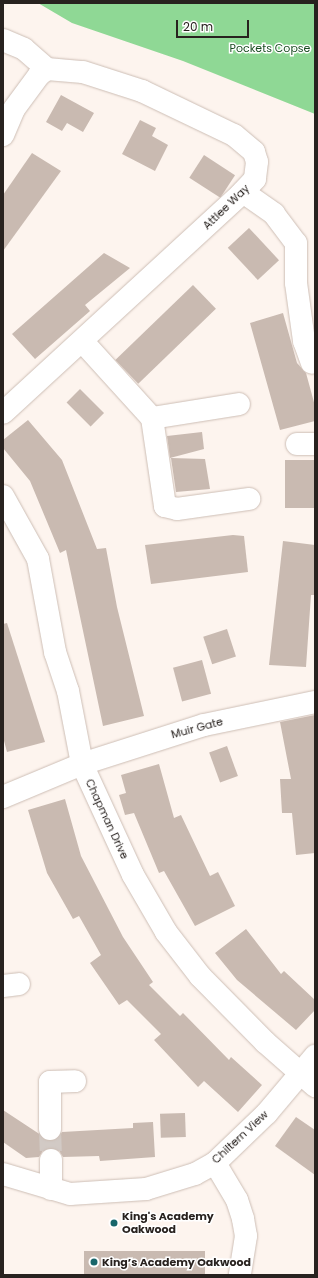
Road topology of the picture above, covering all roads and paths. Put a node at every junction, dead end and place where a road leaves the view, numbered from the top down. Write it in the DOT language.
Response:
graph roads {
  1 [pos="3,40"];
  2 [pos="47,69"];
  3 [pos="3,136"];
  4 [pos="243,192"];
  5 [pos="83,342"];
  6 [pos="312,363"];
  7 [pos="239,404"];
  8 [pos="3,413"];
  9 [pos="152,418"];
  10 [pos="3,496"];
  11 [pos="249,499"];
  12 [pos="315,702"];
  13 [pos="82,764"];
  14 [pos="3,797"];
  15 [pos="315,1056"];
  16 [pos="308,1080"];
  17 [pos="75,1081"];
  18 [pos="50,1129"];
  19 [pos="51,1160"];
  20 [pos="215,1163"];
  21 [pos="3,1174"];
  22 [pos="50,1189"];
  23 [pos="240,1275"];
  1 -- 2 [label="street"];
  2 -- 3 [label="street"];
  2 -- 4 [label="street, Attlee Way"];
  4 -- 5 [label="street, Attlee Way"];
  4 -- 6 [label="street"];
  5 -- 8 [label="street, Attlee Way"];
  5 -- 9 [label="street"];
  7 -- 9 [label="street"];
  9 -- 11 [label="street"];
  10 -- 13 [label="street, Chapman Drive"];
  12 -- 13 [label="street, Muir Gate"];
  13 -- 14 [label="street, Muir Gate"];
  13 -- 16 [label="street, Chapman Drive"];
  15 -- 16 [label="street, Chiltern View"];
  16 -- 20 [label="street, Chiltern View"];
  17 -- 18 [label="street"];
  19 -- 22 [label="street"];
  20 -- 22 [label="street, Chiltern View"];
  20 -- 23 [label="street"];
  21 -- 22 [label="street, Chiltern View"];
}
